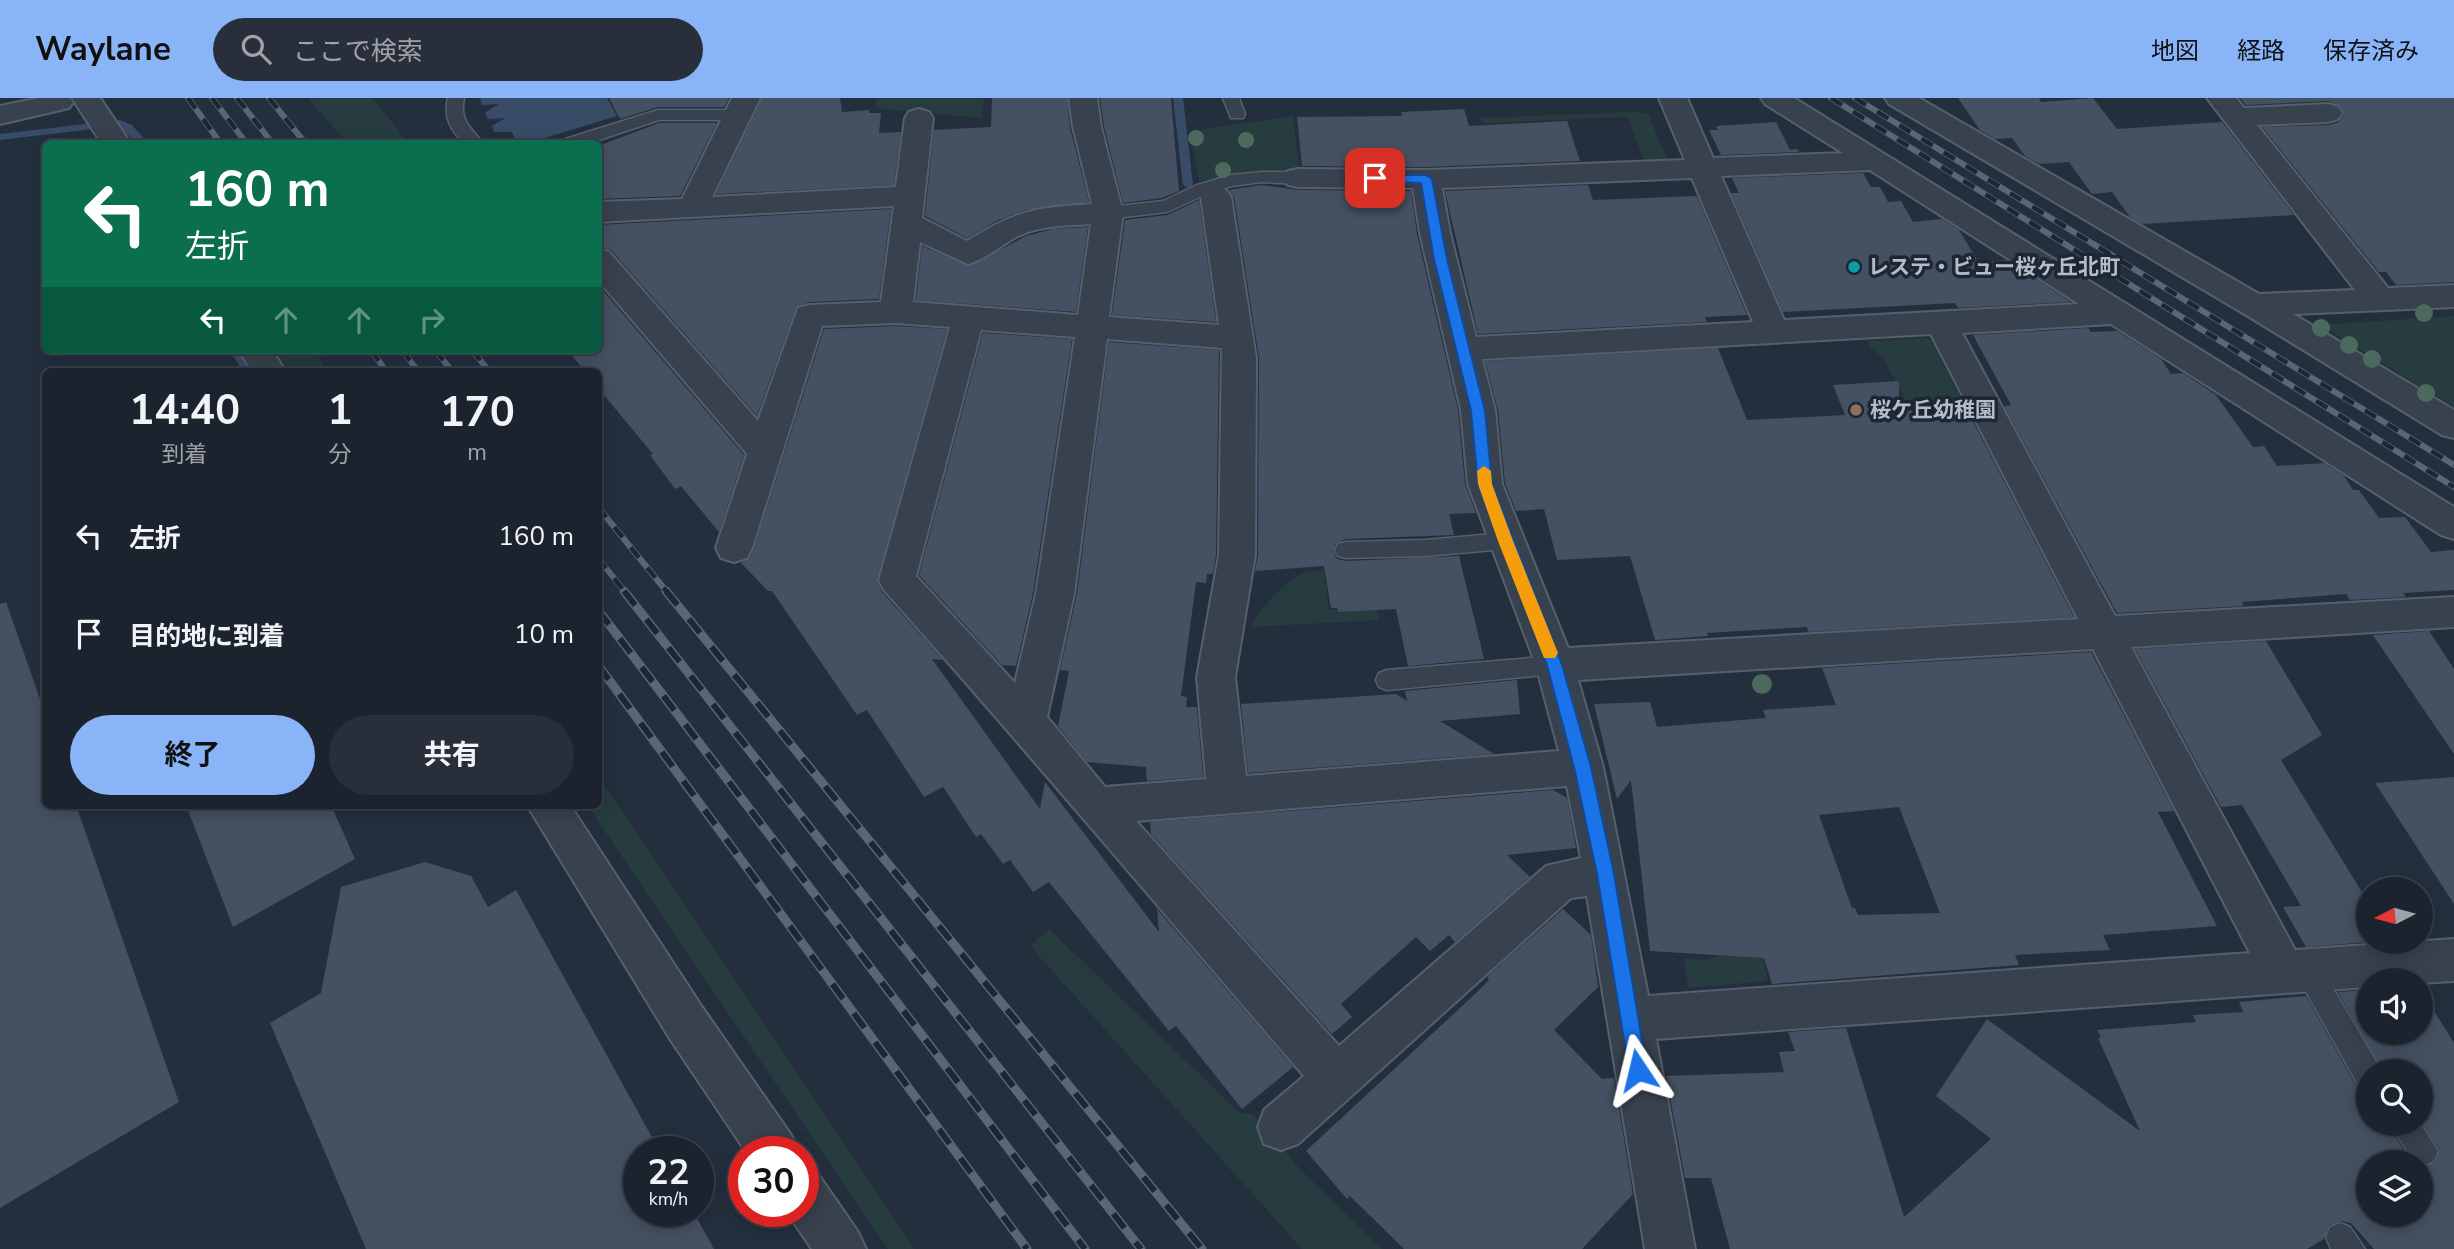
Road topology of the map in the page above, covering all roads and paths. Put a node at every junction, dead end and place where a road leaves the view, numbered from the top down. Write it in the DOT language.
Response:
graph roads {
  1 [pos="456,98"];
  2 [pos="1083,98"];
  3 [pos="1230,98"];
  4 [pos="1673,98"];
  5 [pos="1774,98"];
  6 [pos="1898,98"];
  7 [pos="73,100"];
  8 [pos="742,107"];
  9 [pos="2228,107"];
  10 [pos="2328,113"];
  11 [pos="1237,114"];
  12 [pos="0,115"];
  13 [pos="919,118"];
  14 [pos="113,140"];
  15 [pos="471,140"];
  16 [pos="580,140"];
  17 [pos="1879,161"];
  18 [pos="1703,169"];
  19 [pos="1298,178"];
  20 [pos="1426,179"];
  21 [pos="1216,197"];
  22 [pos="692,208"];
  23 [pos="909,209"];
  24 [pos="602,212"];
  25 [pos="1108,213"];
  26 [pos="602,264"];
  27 [pos="2454,296"];
  28 [pos="2379,299"];
  29 [pos="2255,304"];
  30 [pos="896,312"];
  31 [pos="2120,313"];
  32 [pos="968,319"];
  33 [pos="1941,321"];
  34 [pos="1091,327"];
  35 [pos="1773,332"];
  36 [pos="1238,338"];
  37 [pos="1464,349"];
  38 [pos="2454,426"];
  39 [pos="765,452"];
  40 [pos="2454,525"];
  41 [pos="1505,541"];
  42 [pos="734,548"];
  43 [pos="1346,550"];
  44 [pos="2454,612"];
  45 [pos="2105,633"];
  46 [pos="1555,665"];
  47 [pos="1387,680"];
  48 [pos="1026,721"];
  49 [pos="1583,767"];
  50 [pos="1228,796"];
  51 [pos="1096,806"];
  52 [pos="550,809"];
  53 [pos="1605,874"];
  54 [pos="2454,960"];
  55 [pos="2295,971"];
  56 [pos="1629,1019"];
  57 [pos="2357,1059"];
  58 [pos="1337,1078"];
  59 [pos="1282,1126"];
  60 [pos="763,1136"];
  61 [pos="819,1217"];
  62 [pos="841,1249"];
  63 [pos="1670,1249"];
  1 -- 15 [label="lane"];
  2 -- 25 [label="street"];
  3 -- 11 [label="lane"];
  4 -- 18 [label="street"];
  5 -- 17 [label="street"];
  6 -- 29 [label="street"];
  7 -- 12 [label="street"];
  7 -- 14 [label="street"];
  8 -- 16 [label="lane"];
  8 -- 22 [label="street"];
  9 -- 10 [label="street"];
  9 -- 28 [label="street"];
  13 -- 23 [label="street"];
  17 -- 18 [label="street"];
  17 -- 31 [label="street"];
  18 -- 20 [label="street"];
  18 -- 35 [label="street"];
  19 -- 20 [label="street"];
  19 -- 25 [label="lane"];
  20 -- 37 [label="street"];
  21 -- 36 [label="street"];
  22 -- 23 [label="street"];
  22 -- 24 [label="street"];
  23 -- 25 [label="street"];
  23 -- 30 [label="street"];
  25 -- 34 [label="street"];
  26 -- 39 [label="street"];
  27 -- 28 [label="street"];
  28 -- 29 [label="street"];
  29 -- 38 [label="street"];
  30 -- 32 [label="street"];
  30 -- 39 [label="street"];
  31 -- 33 [label="street"];
  31 -- 40 [label="street"];
  32 -- 34 [label="street"];
  32 -- 48 [label="street"];
  33 -- 35 [label="street"];
  33 -- 45 [label="street"];
  34 -- 36 [label="street"];
  34 -- 48 [label="street"];
  35 -- 37 [label="street"];
  36 -- 50 [label="street"];
  37 -- 41 [label="street"];
  39 -- 42 [label="street"];
  41 -- 43 [label="lane"];
  41 -- 46 [label="street"];
  44 -- 45 [label="street"];
  45 -- 46 [label="street"];
  45 -- 55 [label="street"];
  46 -- 47 [label="lane"];
  46 -- 49 [label="street"];
  48 -- 51 [label="street"];
  49 -- 50 [label="street"];
  49 -- 53 [label="street"];
  50 -- 51 [label="street"];
  51 -- 58 [label="street"];
  52 -- 60 [label="street"];
  53 -- 56 [label="street"];
  53 -- 58 [label="street"];
  54 -- 55 [label="street"];
  55 -- 56 [label="street"];
  55 -- 57 [label="lane"];
  56 -- 63 [label="street"];
  58 -- 59 [label="street"];
  61 -- 62 [label="street"];
}
